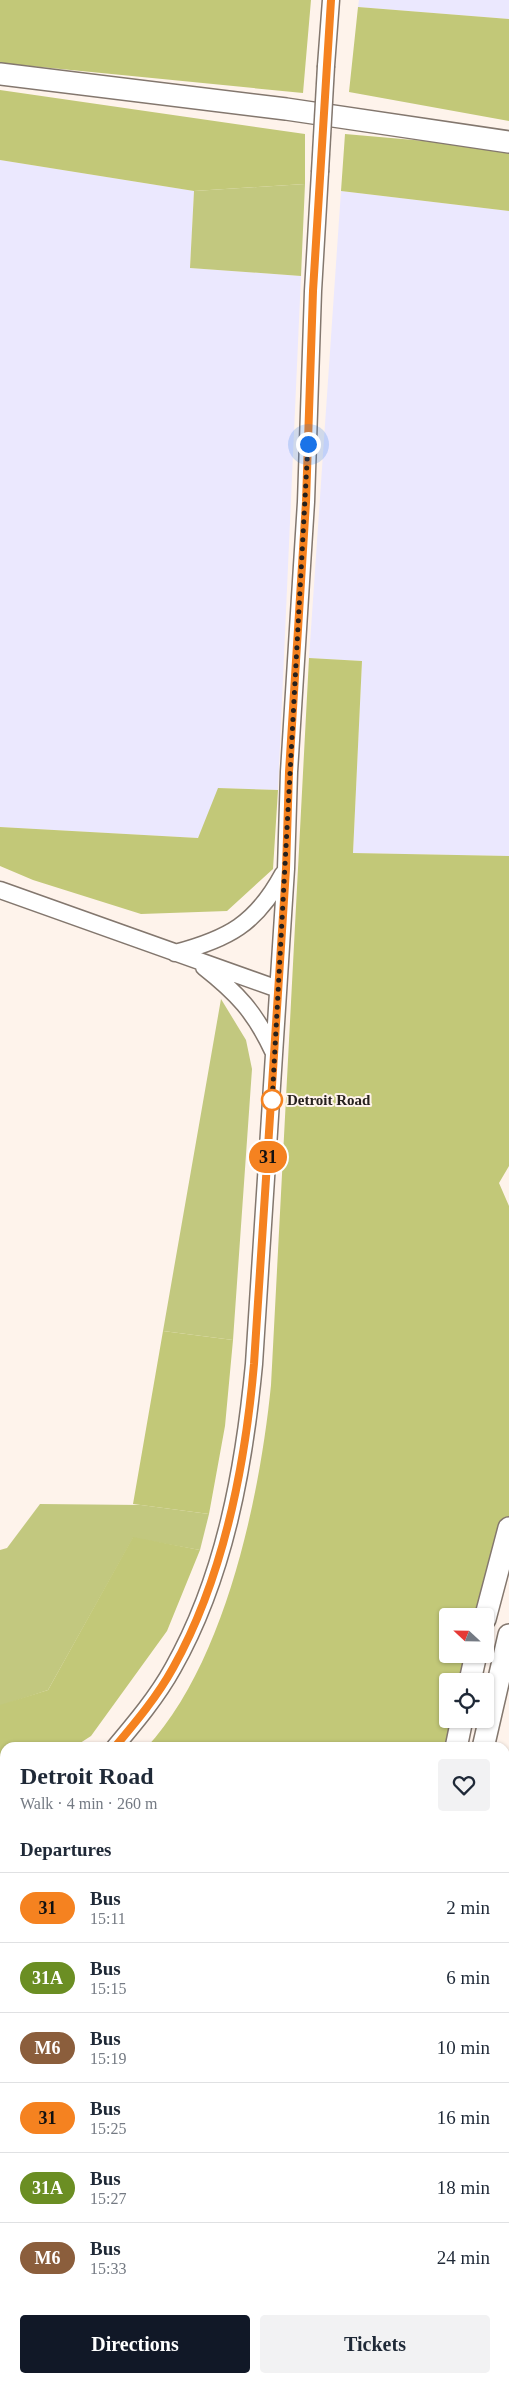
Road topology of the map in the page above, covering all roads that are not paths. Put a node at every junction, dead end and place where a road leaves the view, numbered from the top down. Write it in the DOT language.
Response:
graph roads {
  1 [pos="331,0"];
  2 [pos="0,74"];
  3 [pos="509,142"];
  4 [pos="286,869"];
  5 [pos="0,890"];
  6 [pos="175,953"];
  7 [pos="192,959"];
  8 [pos="278,989"];
  9 [pos="274,1056"];
  10 [pos="509,1528"];
  11 [pos="488,1608"];
  12 [pos="509,1635"];
  13 [pos="460,1728"];
  14 [pos="119,1742"];
  15 [pos="457,1742"];
  16 [pos="484,1742"];
  1 -- 4 [label="street, bridge"];
  2 -- 3 [label="main road"];
  4 -- 6 [label="street"];
  4 -- 8 [label="street"];
  5 -- 6 [label="street"];
  6 -- 7 [label="street"];
  7 -- 8 [label="street"];
  7 -- 9 [label="street"];
  8 -- 9 [label="street"];
  9 -- 14 [label="street"];
  10 -- 11 [label="main road"];
  12 -- 16 [label="main road"];
  13 -- 15 [label="main road"];
}
